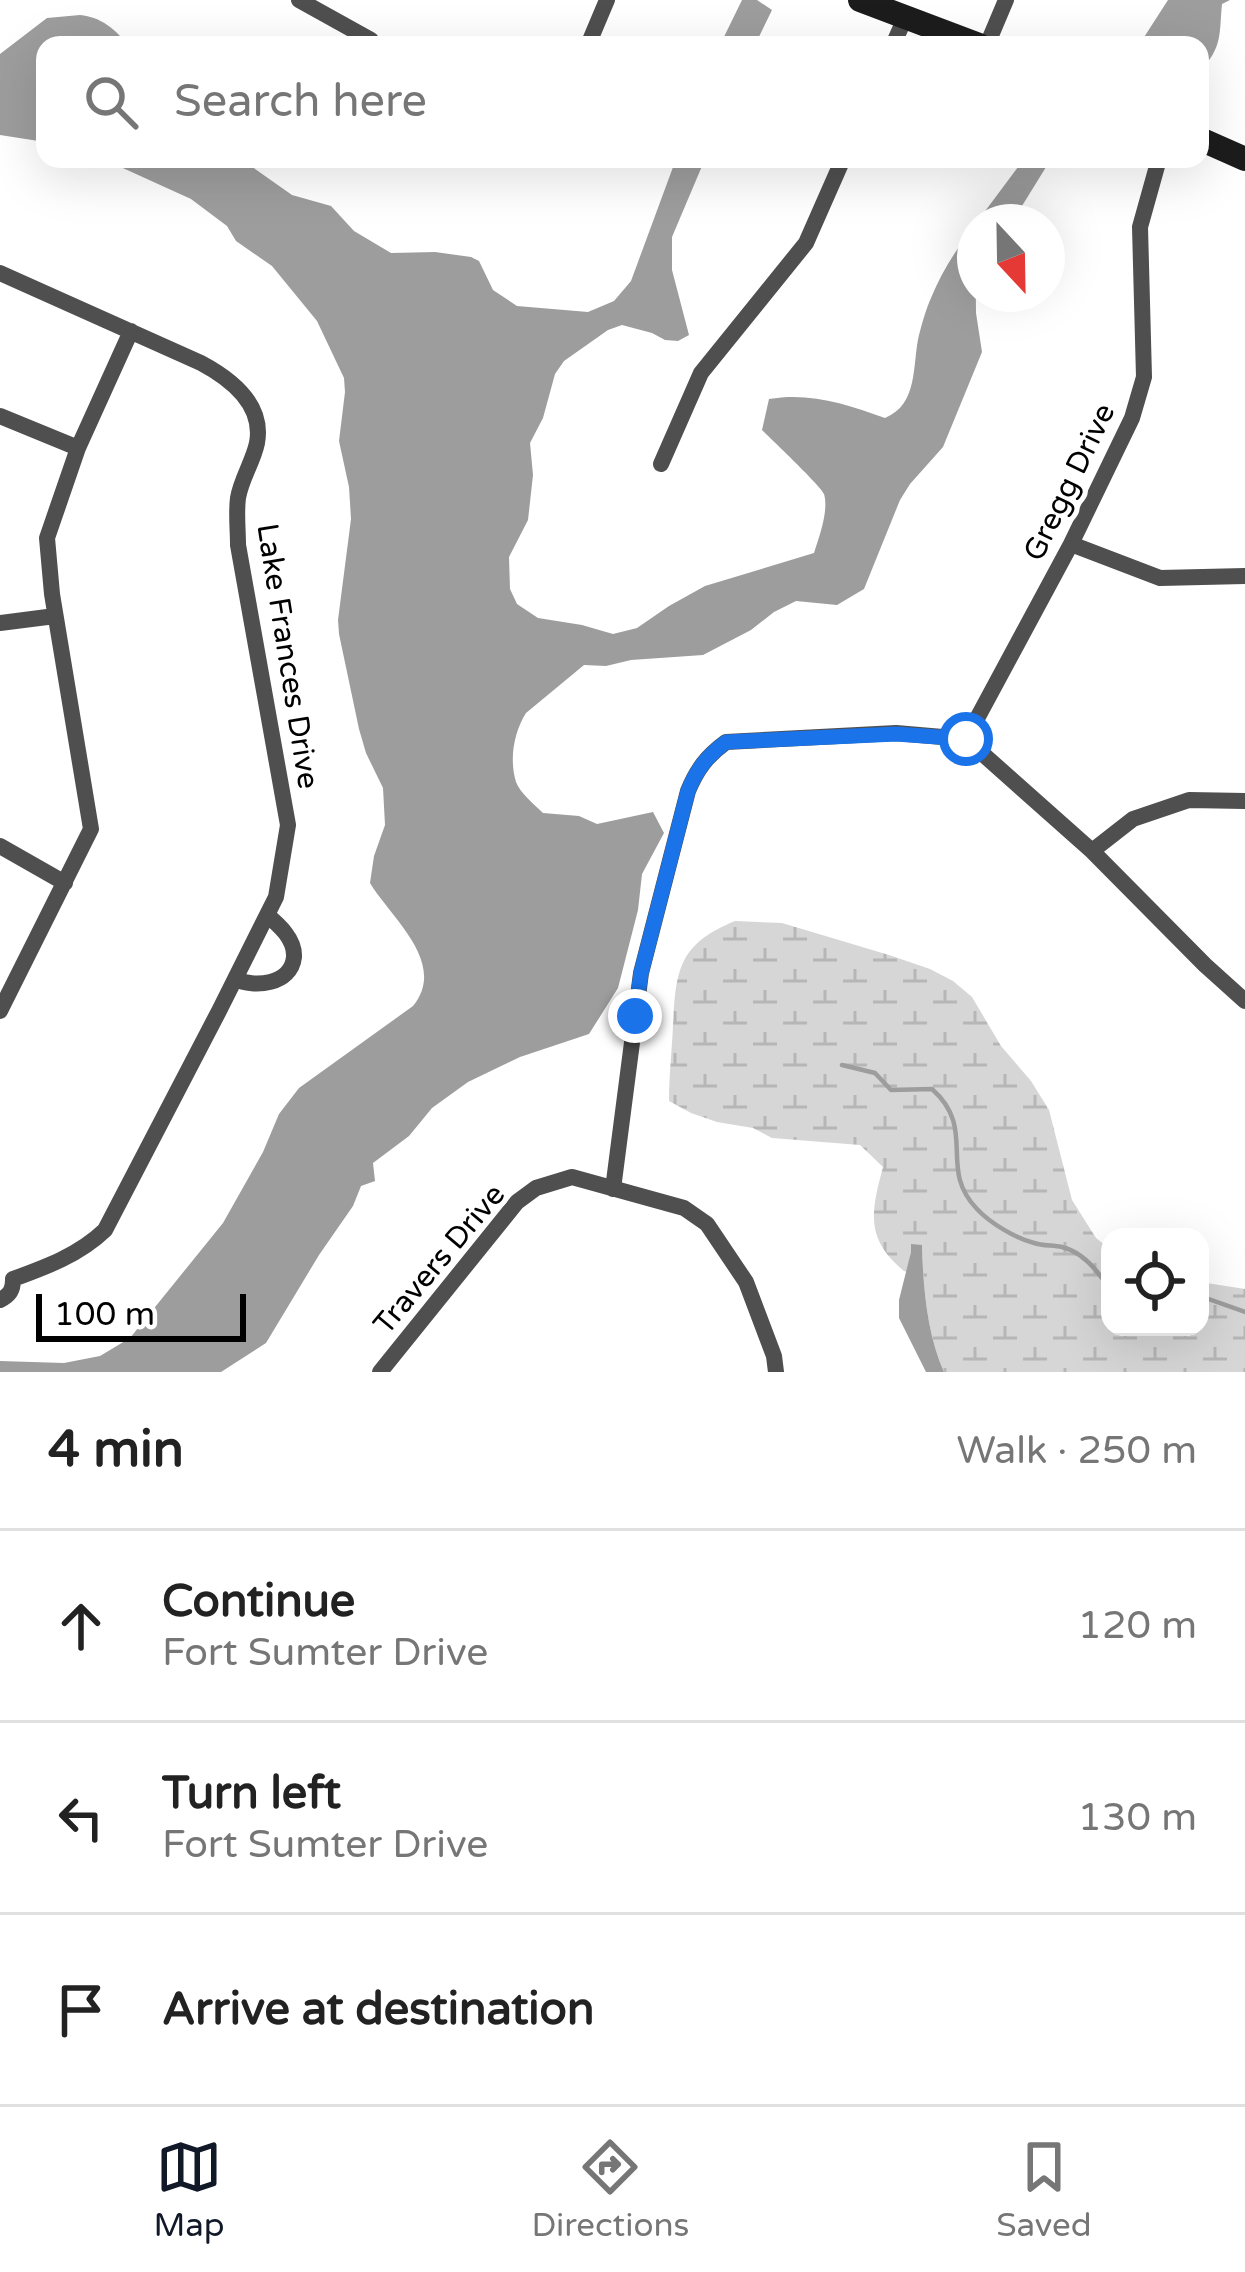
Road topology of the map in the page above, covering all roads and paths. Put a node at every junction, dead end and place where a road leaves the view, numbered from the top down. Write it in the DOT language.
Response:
graph roads {
  1 [pos="299,0"];
  2 [pos="607,0"];
  3 [pos="860,0"];
  4 [pos="1006,0"];
  5 [pos="905,19"];
  6 [pos="364,36"];
  7 [pos="592,36"];
  8 [pos="897,36"];
  9 [pos="956,36"];
  10 [pos="988,36"];
  11 [pos="1209,143"];
  12 [pos="1245,159"];
  13 [pos="839,168"];
  14 [pos="1156,168"];
  15 [pos="0,273"];
  16 [pos="131,331"];
  17 [pos="0,416"];
  18 [pos="79,448"];
  19 [pos="661,464"];
  20 [pos="1071,544"];
  21 [pos="1245,576"];
  22 [pos="55,616"];
  23 [pos="0,623"];
  24 [pos="966,739"];
  25 [pos="1245,800"];
  26 [pos="0,846"];
  27 [pos="1092,851"];
  28 [pos="65,883"];
  29 [pos="267,915"];
  30 [pos="235,979"];
  31 [pos="1245,1001"];
  32 [pos="0,1011"];
  33 [pos="613,1189"];
  34 [pos="6,1273"];
  35 [pos="0,1300"];
  36 [pos="380,1372"];
  37 [pos="776,1372"];
  1 -- 6 [label="street"];
  2 -- 7 [label="street"];
  3 -- 5 [label="main road"];
  4 -- 10 [label="street"];
  5 -- 8 [label="street"];
  5 -- 9 [label="main road"];
  11 -- 12 [label="main road"];
  13 -- 19 [label="street"];
  14 -- 20 [label="street, Gregg Drive"];
  15 -- 16 [label="street, Lake Frances Drive"];
  16 -- 18 [label="street"];
  16 -- 29 [label="street, Lake Frances Drive"];
  17 -- 18 [label="street"];
  18 -- 22 [label="street"];
  20 -- 21 [label="street"];
  20 -- 24 [label="street, Gregg Drive"];
  22 -- 23 [label="street"];
  22 -- 28 [label="street"];
  24 -- 27 [label="street"];
  24 -- 33 [label="street"];
  25 -- 27 [label="street"];
  26 -- 28 [label="street"];
  27 -- 31 [label="street"];
  28 -- 32 [label="street"];
  29 -- 30 [label="street, Lake Frances Drive"];
  29 -- 30 [label="street"];
  30 -- 34 [label="street, Lake Frances Drive"];
  33 -- 36 [label="street, Travers Drive"];
  33 -- 37 [label="street, Travers Drive"];
  34 -- 35 [label="street, Lake Frances Drive"];
}
